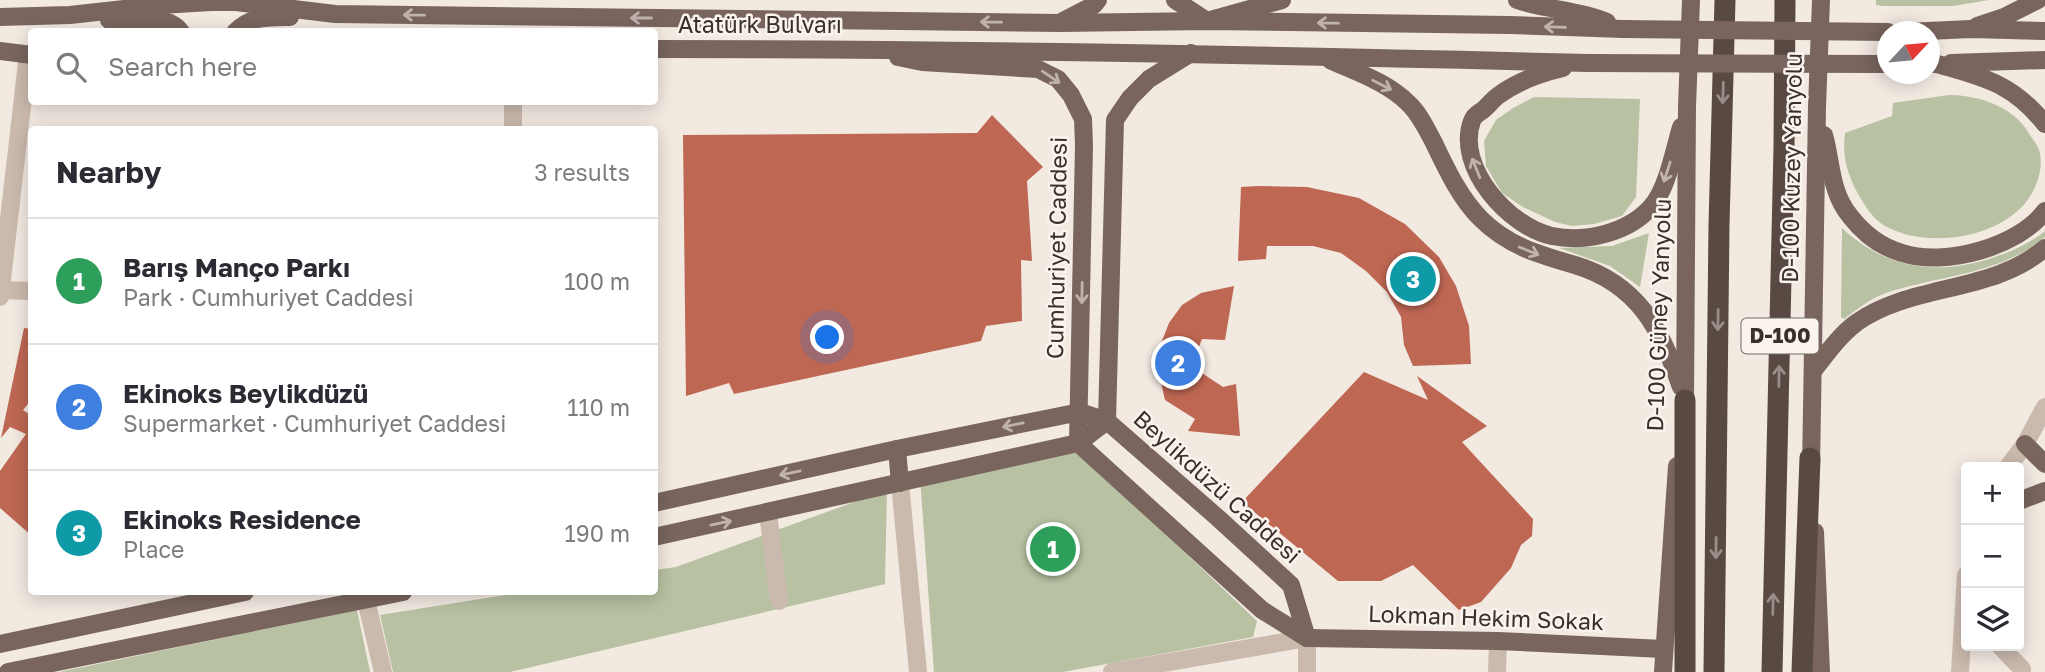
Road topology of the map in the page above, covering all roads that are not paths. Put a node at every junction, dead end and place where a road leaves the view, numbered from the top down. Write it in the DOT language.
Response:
graph roads {
  1 [pos="1098,0"];
  2 [pos="1175,0"];
  3 [pos="1282,0"];
  4 [pos="1517,0"];
  5 [pos="1691,0"];
  6 [pos="1726,0"];
  7 [pos="1785,0"];
  8 [pos="1821,0"];
  9 [pos="2038,0"];
  10 [pos="335,14"];
  11 [pos="70,15"];
  12 [pos="0,17"];
  13 [pos="1207,21"];
  14 [pos="1060,23"];
  15 [pos="177,28"];
  16 [pos="239,28"];
  17 [pos="1623,29"];
  18 [pos="1971,29"];
  19 [pos="1940,30"];
  20 [pos="2045,31"];
  21 [pos="1877,32"];
  22 [pos="658,49"];
  23 [pos="865,49"];
  24 [pos="0,51"];
  25 [pos="1191,53"];
  26 [pos="28,54"];
  27 [pos="1320,56"];
  28 [pos="2045,60"];
  29 [pos="1588,63"];
  30 [pos="1877,64"];
  31 [pos="1940,64"];
  32 [pos="1940,66"];
  33 [pos="28,71"];
  34 [pos="513,105"];
  35 [pos="1687,107"];
  36 [pos="1817,107"];
  37 [pos="2045,124"];
  38 [pos="513,126"];
  39 [pos="2045,211"];
  40 [pos="2045,248"];
  41 [pos="28,291"];
  42 [pos="1,294"];
  43 [pos="1813,371"];
  44 [pos="1685,400"];
  45 [pos="2045,407"];
  46 [pos="1080,412"];
  47 [pos="1107,421"];
  48 [pos="1079,443"];
  49 [pos="2025,444"];
  50 [pos="897,449"];
  51 [pos="1810,458"];
  52 [pos="2012,462"];
  53 [pos="2045,464"];
  54 [pos="900,483"];
  55 [pos="2045,491"];
  56 [pos="2024,499"];
  57 [pos="658,502"];
  58 [pos="768,513"];
  59 [pos="658,536"];
  60 [pos="231,595"];
  61 [pos="389,595"];
  62 [pos="366,600"];
  63 [pos="779,601"];
  64 [pos="1307,638"];
  65 [pos="1498,641"];
  66 [pos="0,644"];
  67 [pos="1664,649"];
  68 [pos="1963,651"];
  69 [pos="2005,651"];
  70 [pos="8,672"];
  71 [pos="383,672"];
  72 [pos="918,672"];
  73 [pos="1112,672"];
  74 [pos="1307,672"];
  75 [pos="1497,672"];
  76 [pos="1663,672"];
  77 [pos="1685,672"];
  78 [pos="1714,672"];
  79 [pos="1772,672"];
  80 [pos="1802,672"];
  81 [pos="1821,672"];
  82 [pos="1961,672"];
  83 [pos="2022,672"];
  1 -- 14 [label="main road"];
  2 -- 13 [label="main road"];
  3 -- 13 [label="main road"];
  4 -- 17 [label="main road"];
  5 -- 35 [label="main road, D-100 Güney Yanyolu"];
  6 -- 78 [label="highway, D-100, one-way"];
  79 -- 7 [label="highway, D-100, one-way"];
  8 -- 36 [label="main road, D-100 Kuzey Yanyolu"];
  9 -- 18 [label="main road"];
  10 -- 11 [label="main road, Atatürk Bulvarı"];
  14 -- 10 [label="main road, Atatürk Bulvarı, one-way"];
  10 -- 16 [label="main road"];
  11 -- 12 [label="main road, Atatürk Bulvarı"];
  11 -- 15 [label="main road"];
  13 -- 14 [label="main road, Atatürk Bulvarı"];
  17 -- 13 [label="main road, one-way"];
  17 -- 21 [label="main road, bridge"];
  18 -- 19 [label="main road"];
  18 -- 20 [label="main road"];
  22 -- 23 [label="main road, Atatürk Bulvarı"];
  23 -- 25 [label="main road"];
  23 -- 46 [label="main road, Cumhuriyet Caddesi, one-way"];
  24 -- 26 [label="main road"];
  25 -- 27 [label="main road"];
  25 -- 47 [label="main road"];
  27 -- 29 [label="main road"];
  27 -- 44 [label="main road, one-way"];
  28 -- 31 [label="main road"];
  29 -- 30 [label="main road, bridge"];
  35 -- 29 [label="main road, one-way"];
  32 -- 37 [label="main road"];
  33 -- 42 [label="street"];
  34 -- 38 [label="street"];
  35 -- 44 [label="main road, D-100 Güney Yanyolu"];
  36 -- 39 [label="main road"];
  36 -- 43 [label="main road, D-100 Kuzey Yanyolu"];
  40 -- 43 [label="main road"];
  41 -- 42 [label="street"];
  43 -- 51 [label="main road, D-100 Kuzey Yanyolu"];
  44 -- 67 [label="main road, D-100 Güney Yanyolu"];
  44 -- 77 [label="highway"];
  45 -- 49 [label="street"];
  46 -- 47 [label="main road"];
  46 -- 48 [label="main road, Cumhuriyet Caddesi"];
  46 -- 50 [label="main road, one-way"];
  47 -- 48 [label="main road"];
  47 -- 64 [label="main road, Beylikdüzü Caddesi"];
  48 -- 54 [label="main road"];
  48 -- 64 [label="main road"];
  49 -- 52 [label="street"];
  49 -- 53 [label="main road"];
  50 -- 54 [label="main road"];
  50 -- 57 [label="main road, one-way"];
  51 -- 80 [label="highway"];
  51 -- 81 [label="main road, D-100 Kuzey Yanyolu"];
  54 -- 58 [label="main road"];
  54 -- 72 [label="street"];
  55 -- 56 [label="main road"];
  59 -- 58 [label="main road, one-way"];
  58 -- 63 [label="street"];
  60 -- 66 [label="main road"];
  61 -- 62 [label="main road"];
  62 -- 70 [label="main road"];
  62 -- 71 [label="street"];
  64 -- 65 [label="main road, Lokman Hekim Sokak"];
  64 -- 73 [label="street"];
  64 -- 74 [label="street, Beylikdüzü Caddesi"];
  65 -- 67 [label="main road, Lokman Hekim Sokak"];
  65 -- 75 [label="street"];
  67 -- 76 [label="main road, D-100 Güney Yanyolu"];
  68 -- 82 [label="street"];
  69 -- 83 [label="street"];
}
